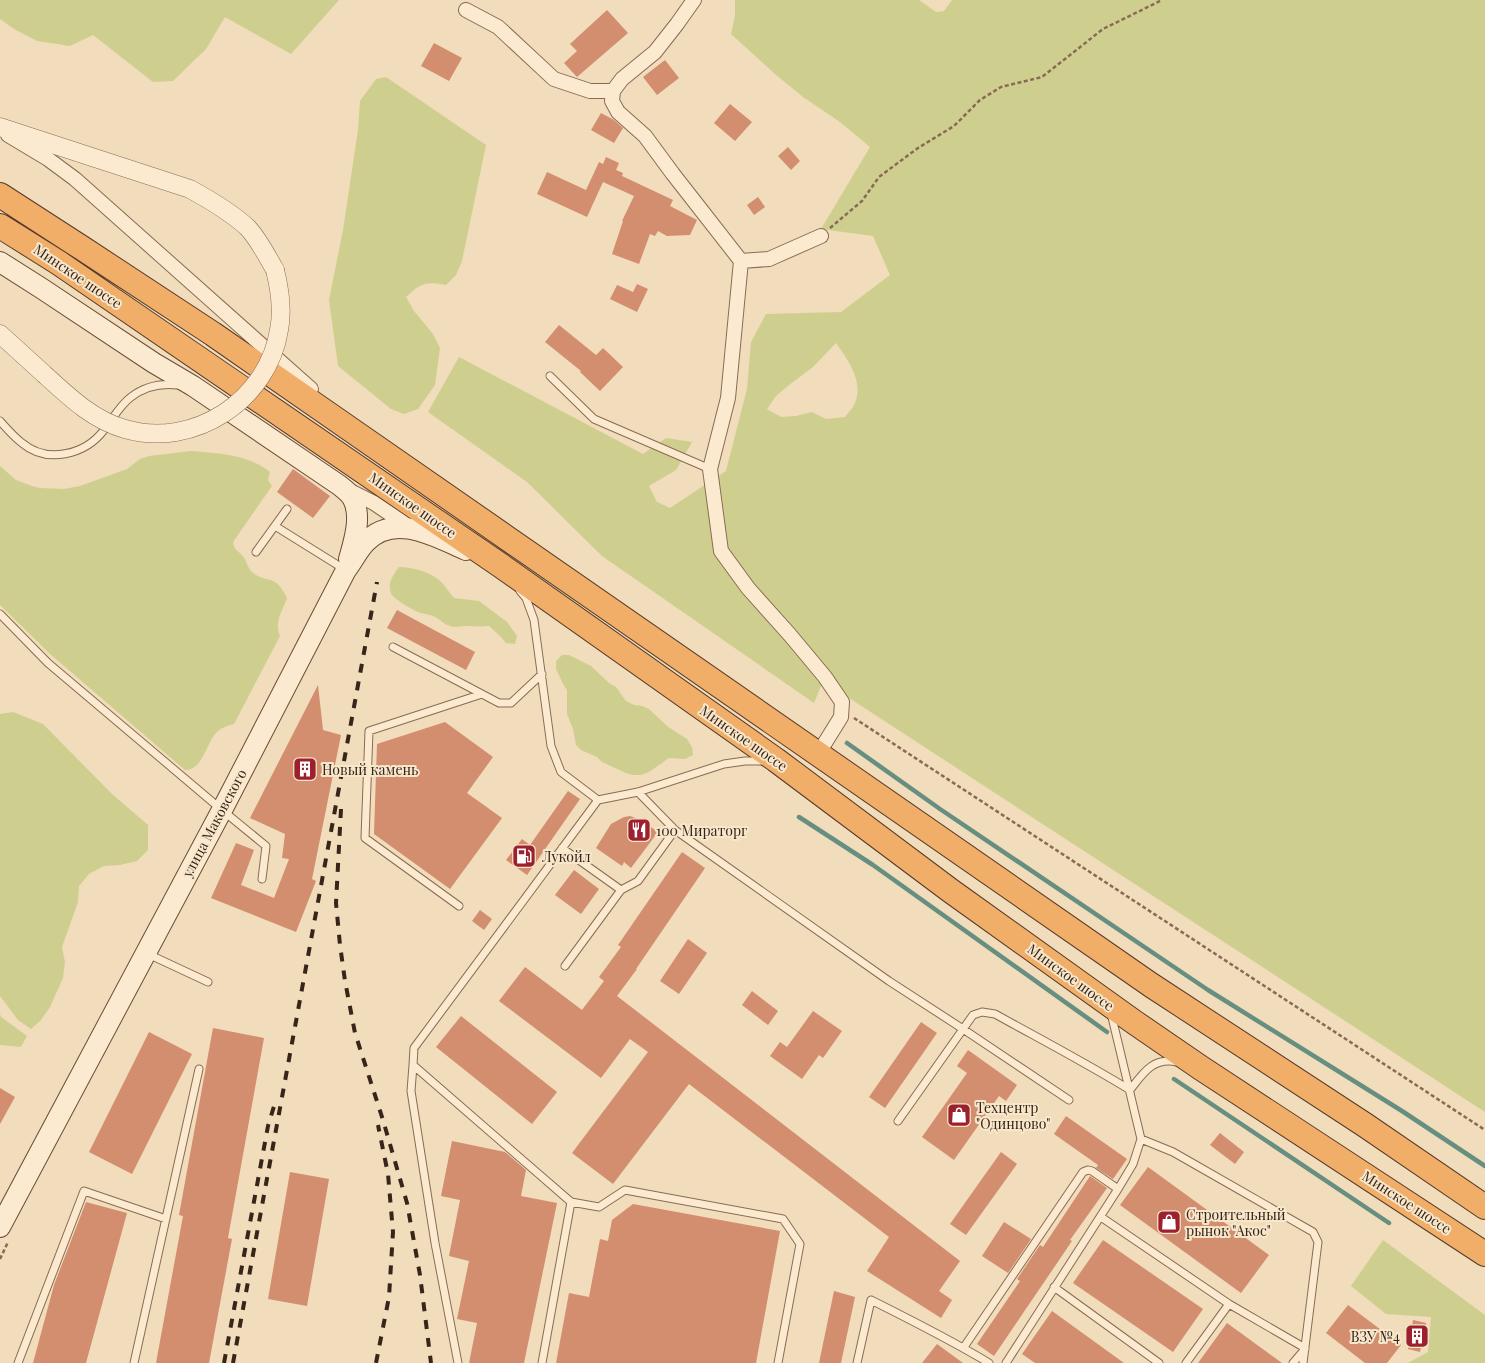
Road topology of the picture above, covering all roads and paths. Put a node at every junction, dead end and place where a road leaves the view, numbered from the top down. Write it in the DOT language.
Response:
graph roads {
  1 [pos="694,0"];
  2 [pos="1162,0"];
  3 [pos="466,10"];
  4 [pos="613,91"];
  5 [pos="0,129"];
  6 [pos="0,196"];
  7 [pos="0,226"];
  8 [pos="821,236"];
  9 [pos="741,261"];
  10 [pos="0,262"];
  11 [pos="0,334"];
  12 [pos="550,376"];
  13 [pos="193,386"];
  14 [pos="0,421"];
  15 [pos="405,469"];
  16 [pos="710,469"];
  17 [pos="339,485"];
  18 [pos="287,510"];
  19 [pos="275,526"];
  20 [pos="412,529"];
  21 [pos="256,552"];
  22 [pos="497,563"];
  23 [pos="346,570"];
  24 [pos="0,614"];
  25 [pos="393,647"];
  26 [pos="542,674"];
  27 [pos="482,694"];
  28 [pos="842,710"];
  29 [pos="818,754"];
  30 [pos="776,760"];
  31 [pos="638,792"];
  32 [pos="598,800"];
  33 [pos="222,810"];
  34 [pos="675,830"];
  35 [pos="562,848"];
  36 [pos="262,879"];
  37 [pos="621,890"];
  38 [pos="459,906"];
  39 [pos="146,953"];
  40 [pos="566,966"];
  41 [pos="208,982"];
  42 [pos="1108,1003"];
  43 [pos="963,1029"];
  44 [pos="413,1065"];
  45 [pos="1202,1068"];
  46 [pos="199,1069"];
  47 [pos="1130,1090"];
  48 [pos="1069,1100"];
  49 [pos="898,1121"];
  50 [pos="1485,1130"];
  51 [pos="1141,1139"];
  52 [pos="1118,1189"];
  53 [pos="571,1202"];
  54 [pos="1485,1207"];
  55 [pos="1101,1217"];
  56 [pos="166,1219"];
  57 [pos="0,1227"];
  58 [pos="1485,1254"];
  59 [pos="1054,1287"];
  60 [pos="1229,1304"];
  61 [pos="964,1348"];
  62 [pos="1305,1348"];
  63 [pos="18,1363"];
  64 [pos="134,1363"];
  65 [pos="458,1363"];
  66 [pos="542,1363"];
  67 [pos="778,1363"];
  68 [pos="857,1363"];
  69 [pos="990,1363"];
  70 [pos="1006,1363"];
  71 [pos="1159,1363"];
  72 [pos="1186,1363"];
  73 [pos="1293,1363"];
  74 [pos="1303,1363"];
  1 -- 4 [label="street"];
  2 -- 8 [label="path"];
  3 -- 4 [label="street"];
  4 -- 9 [label="street"];
  5 -- 11 [label="street, bridge"];
  5 -- 15 [label="street"];
  6 -- 15 [label="highway, Минское шоссе"];
  7 -- 22 [label="highway, Минское шоссе"];
  8 -- 9 [label="street"];
  9 -- 16 [label="street"];
  10 -- 13 [label="main road"];
  12 -- 16 [label="lane"];
  13 -- 14 [label="lane"];
  13 -- 17 [label="main road"];
  15 -- 29 [label="highway, Минское шоссе"];
  16 -- 28 [label="street"];
  17 -- 20 [label="street"];
  17 -- 23 [label="main road"];
  18 -- 19 [label="lane"];
  19 -- 21 [label="lane"];
  19 -- 23 [label="lane"];
  20 -- 22 [label="main road, улица Маковского"];
  20 -- 23 [label="main road, улица Маковского"];
  22 -- 26 [label="lane"];
  22 -- 30 [label="highway, Минское шоссе"];
  23 -- 33 [label="main road, улица Маковского"];
  24 -- 33 [label="lane"];
  25 -- 27 [label="lane"];
  26 -- 27 [label="lane"];
  26 -- 32 [label="lane"];
  27 -- 38 [label="lane"];
  28 -- 29 [label="street"];
  28 -- 50 [label="path"];
  29 -- 54 [label="highway, Минское шоссе"];
  30 -- 31 [label="lane"];
  30 -- 42 [label="highway, Минское шоссе"];
  31 -- 32 [label="lane"];
  31 -- 34 [label="lane"];
  32 -- 35 [label="lane"];
  33 -- 36 [label="lane"];
  33 -- 39 [label="main road, улица Маковского"];
  34 -- 37 [label="lane"];
  34 -- 43 [label="lane"];
  35 -- 37 [label="lane"];
  35 -- 44 [label="lane"];
  37 -- 40 [label="lane"];
  39 -- 41 [label="lane"];
  39 -- 57 [label="main road, улица Маковского"];
  42 -- 45 [label="highway, Минское шоссе"];
  42 -- 47 [label="lane"];
  43 -- 47 [label="lane"];
  43 -- 48 [label="lane"];
  43 -- 49 [label="lane"];
  44 -- 53 [label="lane"];
  44 -- 65 [label="lane"];
  45 -- 47 [label="lane"];
  45 -- 58 [label="highway, Минское шоссе"];
  46 -- 56 [label="lane"];
  47 -- 51 [label="lane"];
  51 -- 52 [label="lane"];
  51 -- 62 [label="lane"];
  52 -- 55 [label="lane"];
  52 -- 61 [label="lane"];
  53 -- 66 [label="lane"];
  53 -- 67 [label="lane"];
  55 -- 59 [label="lane"];
  55 -- 60 [label="lane"];
  56 -- 63 [label="lane"];
  56 -- 64 [label="lane"];
  59 -- 70 [label="lane"];
  59 -- 71 [label="lane"];
  60 -- 62 [label="lane"];
  60 -- 72 [label="lane"];
  61 -- 68 [label="lane"];
  61 -- 69 [label="lane"];
  62 -- 73 [label="lane"];
  62 -- 74 [label="lane"];
}
